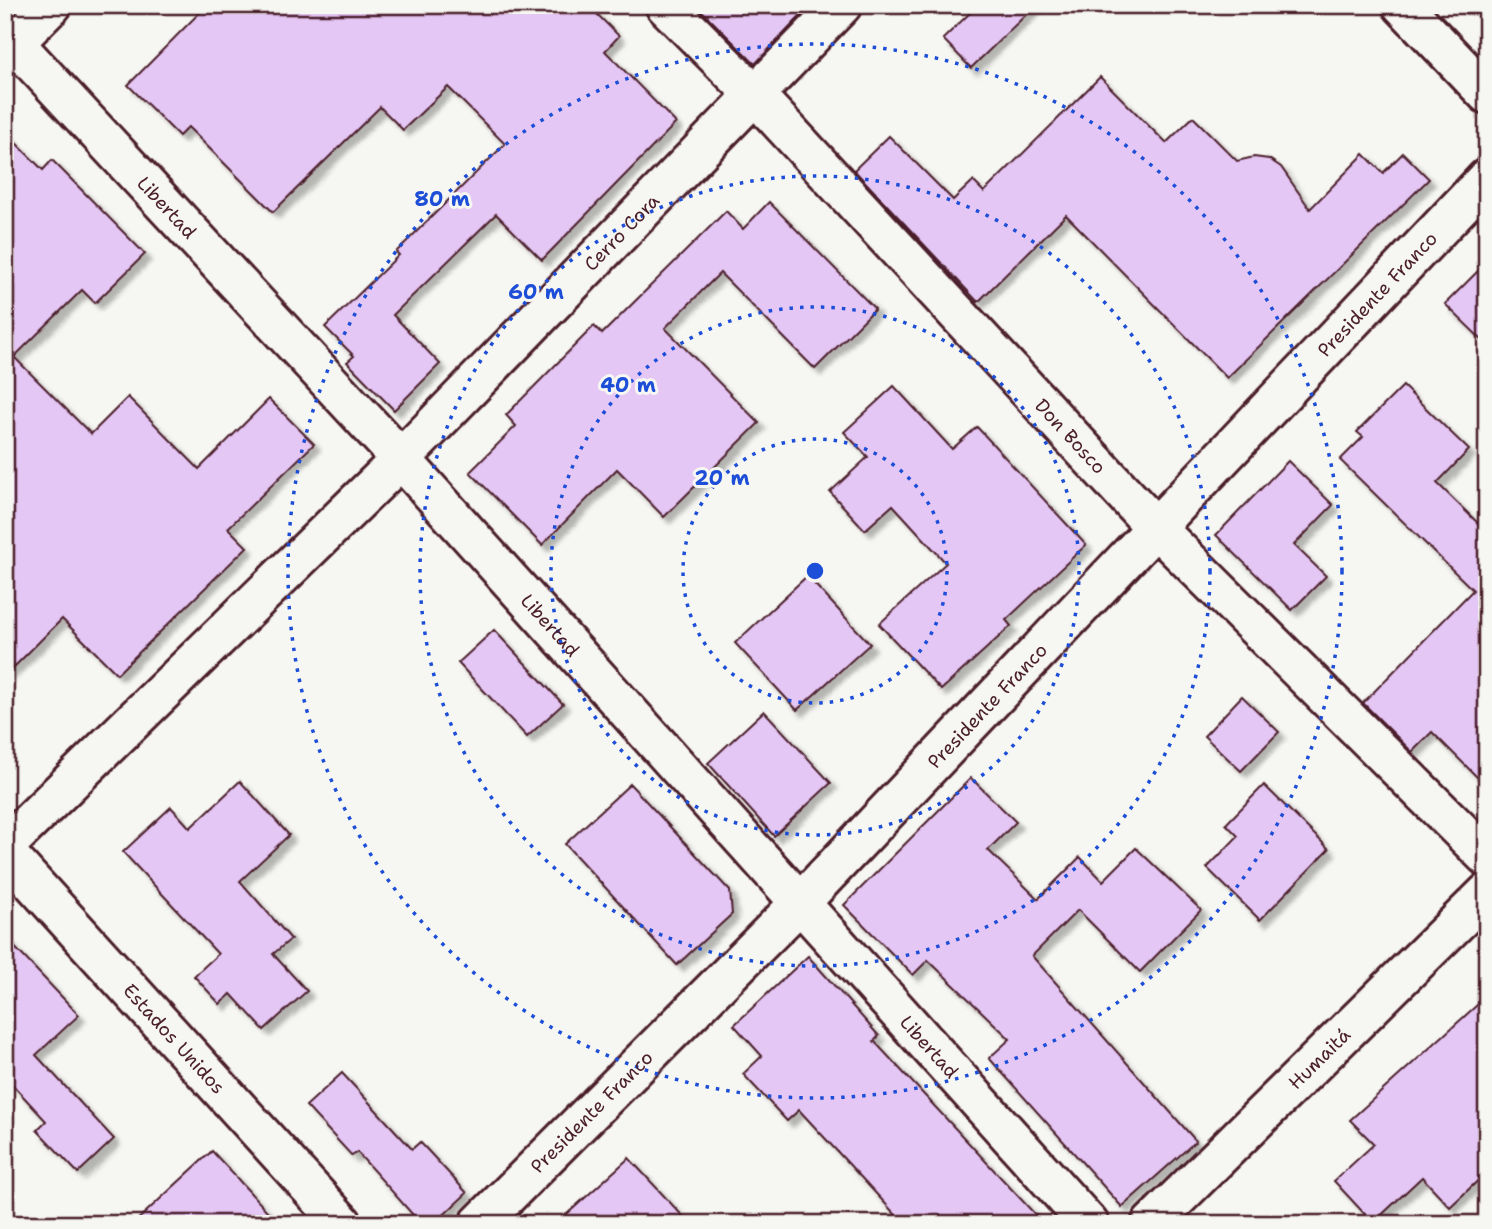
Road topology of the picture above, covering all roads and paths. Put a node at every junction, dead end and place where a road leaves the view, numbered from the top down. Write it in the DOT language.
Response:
graph roads {
  1 [pos="52,5"];
  2 [pos="666,5"];
  3 [pos="842,5"];
  4 [pos="1402,5"];
  5 [pos="8,43"];
  6 [pos="1487,94"];
  7 [pos="755,95"];
  8 [pos="1487,178"];
  9 [pos="401,459"];
  10 [pos="1155,527"];
  11 [pos="5,846"];
  12 [pos="5,852"];
  13 [pos="1487,857"];
  14 [pos="1487,892"];
  15 [pos="800,903"];
  16 [pos="344,1224"];
  17 [pos="479,1224"];
  18 [pos="1089,1224"];
  19 [pos="1152,1224"];
  1 -- 5 [label="street"];
  2 -- 7 [label="street, Don Bosco"];
  3 -- 7 [label="street, Cerro Cora"];
  4 -- 6 [label="street"];
  5 -- 9 [label="street, Libertad"];
  7 -- 9 [label="street, Cerro Cora"];
  7 -- 10 [label="street, Don Bosco"];
  8 -- 10 [label="street, Presidente Franco"];
  9 -- 11 [label="street, Cerro Cora"];
  9 -- 15 [label="street, Libertad"];
  10 -- 13 [label="street, Don Bosco"];
  10 -- 15 [label="street, Presidente Franco"];
  12 -- 16 [label="street, Estados Unidos"];
  14 -- 19 [label="street, Humaitá"];
  15 -- 17 [label="street, Presidente Franco"];
  15 -- 18 [label="street, Libertad"];
}
